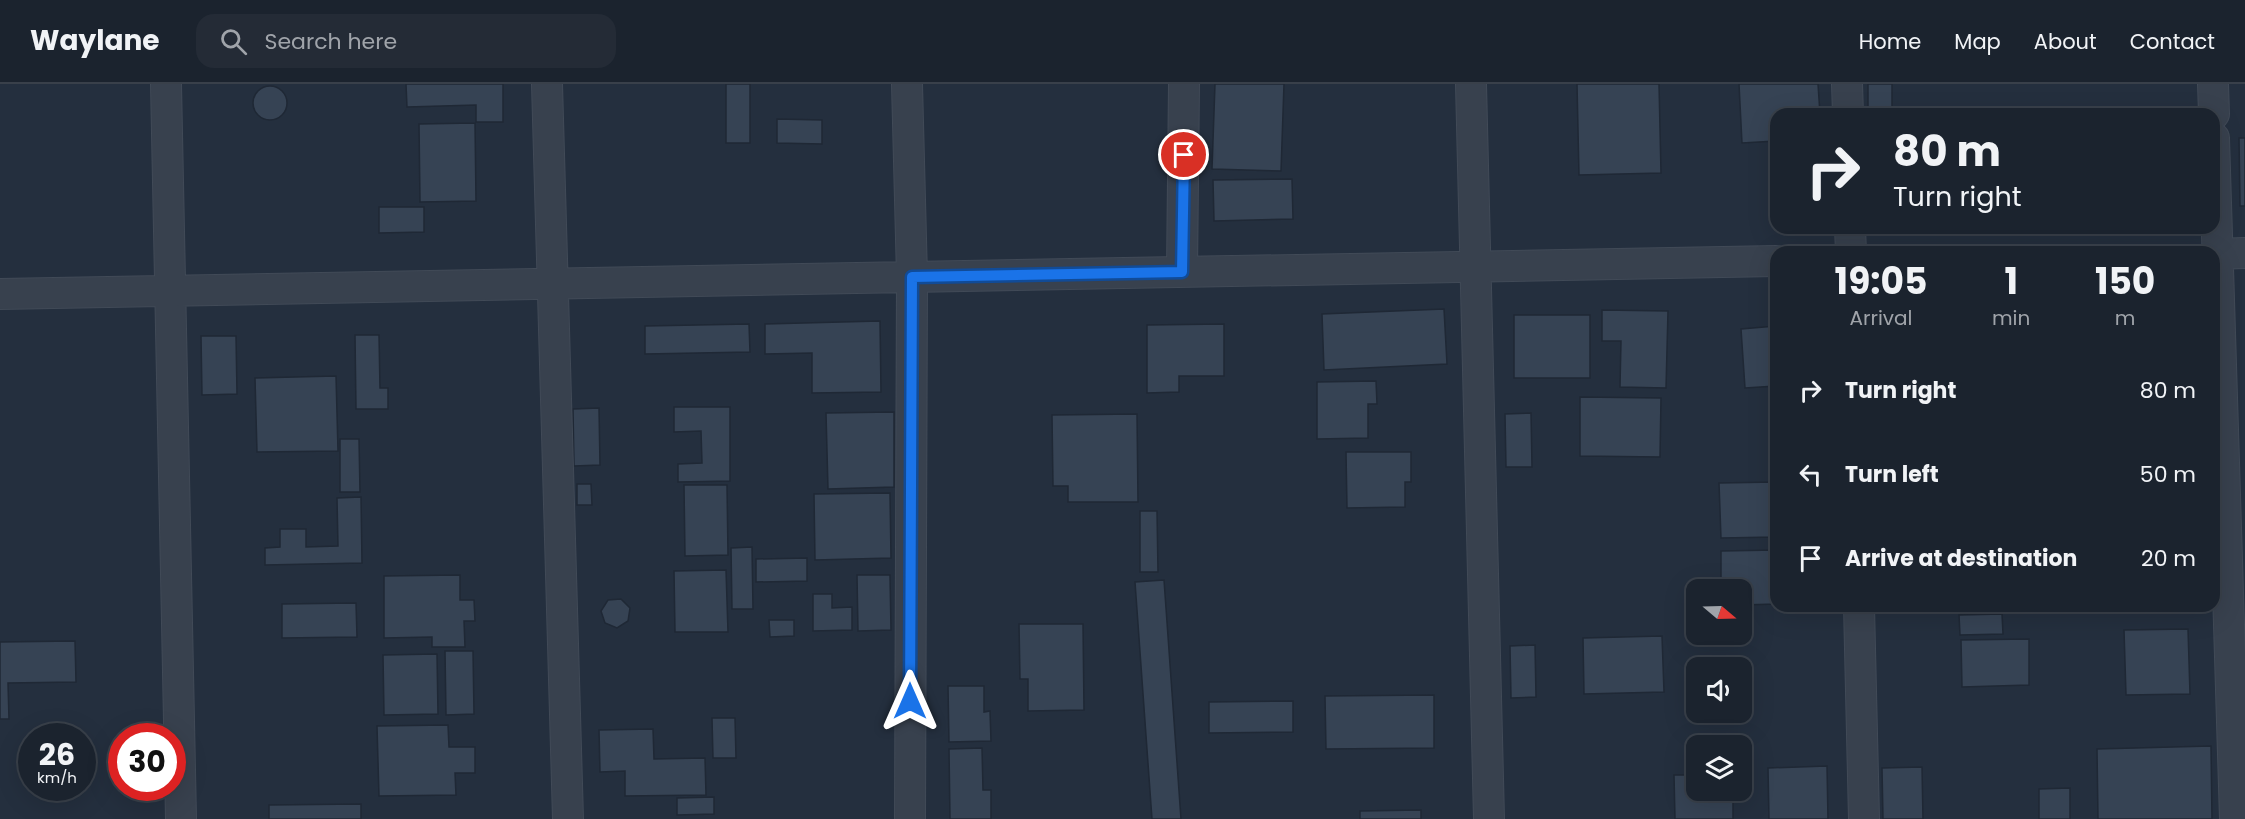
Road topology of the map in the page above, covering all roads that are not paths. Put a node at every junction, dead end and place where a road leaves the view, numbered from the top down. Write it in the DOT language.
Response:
graph roads {
  1 [pos="166,84"];
  2 [pos="547,84"];
  3 [pos="907,84"];
  4 [pos="1184,84"];
  5 [pos="1471,84"];
  6 [pos="1847,84"];
  7 [pos="2213,84"];
  8 [pos="1848,108"];
  9 [pos="2214,108"];
  10 [pos="2220,201"];
  11 [pos="2225,253"];
  12 [pos="1770,261"];
  13 [pos="1476,267"];
  14 [pos="1182,272"];
  15 [pos="912,277"];
  16 [pos="553,284"];
  17 [pos="171,291"];
  18 [pos="0,294"];
  19 [pos="1859,612"];
  20 [pos="181,819"];
  21 [pos="568,819"];
  22 [pos="910,819"];
  23 [pos="1489,819"];
  24 [pos="1864,819"];
  25 [pos="2235,819"];
  1 -- 17 [label="street"];
  2 -- 16 [label="street"];
  3 -- 15 [label="street"];
  4 -- 14 [label="street"];
  5 -- 13 [label="street"];
  6 -- 8 [label="street"];
  7 -- 9 [label="street"];
  10 -- 11 [label="street"];
  11 -- 25 [label="street"];
  12 -- 13 [label="street"];
  13 -- 14 [label="street"];
  13 -- 23 [label="street"];
  14 -- 15 [label="street"];
  15 -- 16 [label="street"];
  15 -- 22 [label="street"];
  16 -- 17 [label="street"];
  16 -- 21 [label="street"];
  17 -- 18 [label="street"];
  17 -- 20 [label="street"];
  19 -- 24 [label="street"];
}
